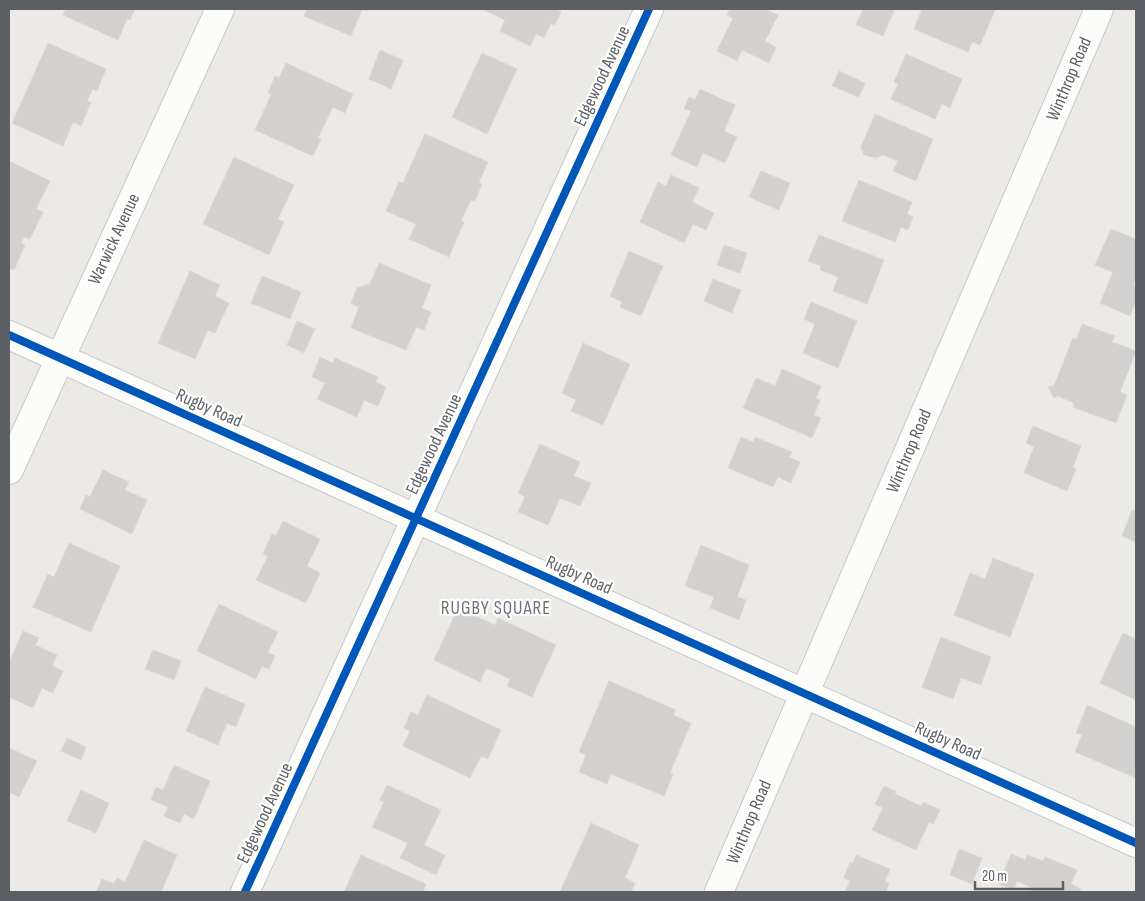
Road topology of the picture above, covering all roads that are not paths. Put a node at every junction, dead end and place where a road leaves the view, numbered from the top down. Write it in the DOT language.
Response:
graph roads {
  1 [pos="220,9"];
  2 [pos="649,9"];
  3 [pos="1099,9"];
  4 [pos="9,334"];
  5 [pos="60,358"];
  6 [pos="9,470"];
  7 [pos="416,518"];
  8 [pos="805,693"];
  9 [pos="1136,843"];
  10 [pos="245,892"];
  11 [pos="719,892"];
  1 -- 5 [label="street, Warwick Avenue"];
  2 -- 7 [label="street, Edgewood Avenue"];
  3 -- 8 [label="street, Winthrop Road"];
  4 -- 5 [label="street, Rugby Road"];
  5 -- 6 [label="street, Warwick Avenue"];
  5 -- 7 [label="street, Rugby Road"];
  7 -- 8 [label="street, Rugby Road"];
  7 -- 10 [label="street, Edgewood Avenue"];
  8 -- 9 [label="street, Rugby Road"];
  8 -- 11 [label="street, Winthrop Road"];
}
